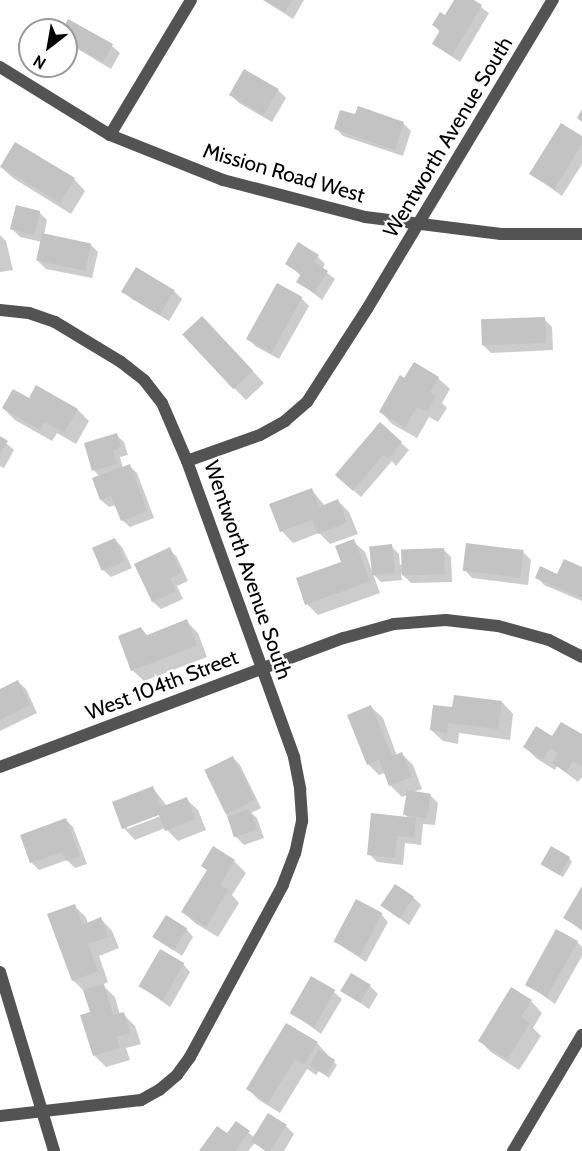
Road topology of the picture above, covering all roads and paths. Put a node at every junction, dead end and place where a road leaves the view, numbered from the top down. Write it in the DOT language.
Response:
graph roads {
  1 [pos="191,0"];
  2 [pos="553,0"];
  3 [pos="0,67"];
  4 [pos="111,135"];
  5 [pos="420,222"];
  6 [pos="582,234"];
  7 [pos="0,310"];
  8 [pos="187,461"];
  9 [pos="582,657"];
  10 [pos="262,669"];
  11 [pos="0,767"];
  12 [pos="0,972"];
  13 [pos="582,1035"];
  14 [pos="40,1111"];
  15 [pos="0,1116"];
  16 [pos="54,1151"];
  17 [pos="513,1151"];
  1 -- 4 [label="street"];
  2 -- 5 [label="street, Wentworth Avenue South"];
  3 -- 4 [label="street, Mission Road West"];
  4 -- 5 [label="street, Mission Road West"];
  5 -- 6 [label="street, Mission Road West"];
  5 -- 8 [label="street, Wentworth Avenue South"];
  7 -- 8 [label="street"];
  8 -- 10 [label="street, Wentworth Avenue South"];
  9 -- 10 [label="street, West 104th Street"];
  10 -- 11 [label="street, West 104th Street"];
  10 -- 14 [label="street, Wentworth Avenue South"];
  12 -- 14 [label="street"];
  13 -- 17 [label="street"];
  14 -- 15 [label="street, Wentworth Avenue South"];
  14 -- 16 [label="street"];
}
